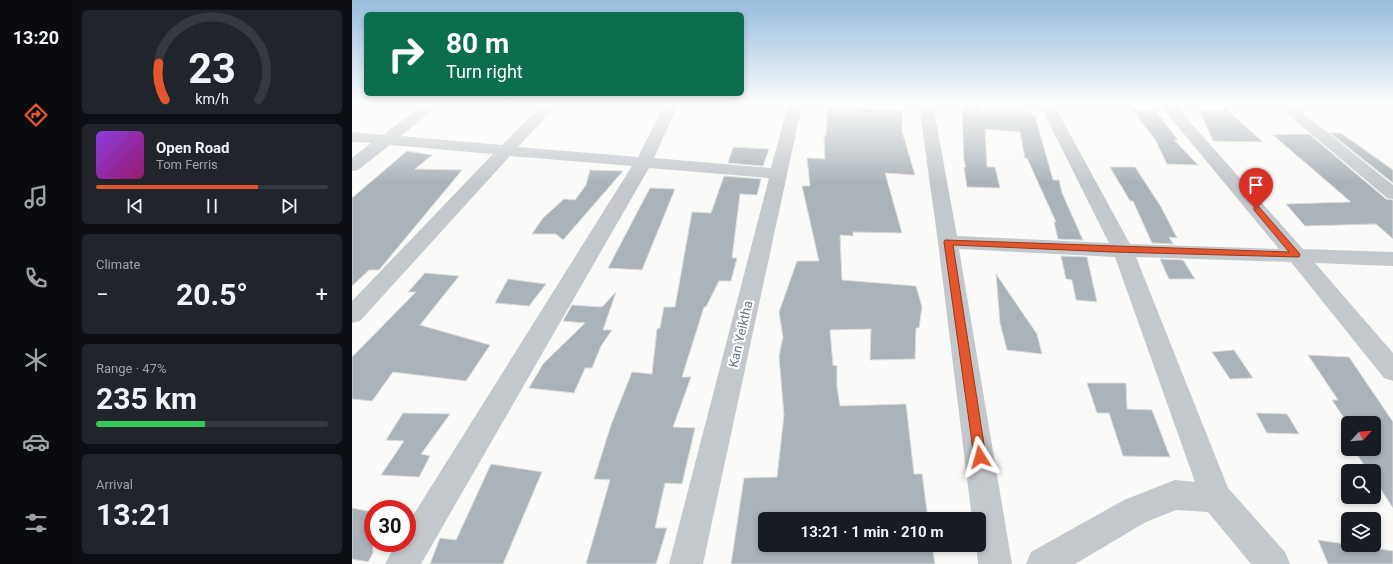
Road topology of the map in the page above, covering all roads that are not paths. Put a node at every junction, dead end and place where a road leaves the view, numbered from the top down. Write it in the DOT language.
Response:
graph roads {
  1 [pos="398,131"];
  2 [pos="524,131"];
  3 [pos="658,131"];
  4 [pos="789,131"];
  5 [pos="930,131"];
  6 [pos="1061,131"];
  7 [pos="1190,131"];
  8 [pos="1316,131"];
  9 [pos="352,137"];
  10 [pos="387,140"];
  11 [pos="505,151"];
  12 [pos="643,163"];
  13 [pos="352,166"];
  14 [pos="778,174"];
  15 [pos="1393,194"];
  16 [pos="948,242"];
  17 [pos="1123,250"];
  18 [pos="1296,255"];
  19 [pos="1393,258"];
  20 [pos="352,315"];
  21 [pos="1393,371"];
  22 [pos="1216,498"];
  23 [pos="402,564"];
  24 [pos="686,564"];
  25 [pos="995,564"];
  26 [pos="1043,564"];
  27 [pos="1273,564"];
  1 -- 10 [label="street"];
  2 -- 11 [label="street"];
  3 -- 12 [label="street"];
  4 -- 14 [label="street, Kan Yeiktha"];
  5 -- 16 [label="street"];
  6 -- 17 [label="street"];
  7 -- 18 [label="street"];
  8 -- 15 [label="street"];
  9 -- 10 [label="street"];
  10 -- 11 [label="street"];
  10 -- 13 [label="street"];
  11 -- 12 [label="street"];
  11 -- 20 [label="street"];
  12 -- 14 [label="street"];
  12 -- 23 [label="street"];
  14 -- 24 [label="street, Kan Yeiktha"];
  16 -- 17 [label="street"];
  16 -- 25 [label="street"];
  17 -- 18 [label="street"];
  17 -- 22 [label="street"];
  18 -- 19 [label="street"];
  18 -- 21 [label="street"];
  22 -- 26 [label="street"];
  22 -- 27 [label="street"];
}
